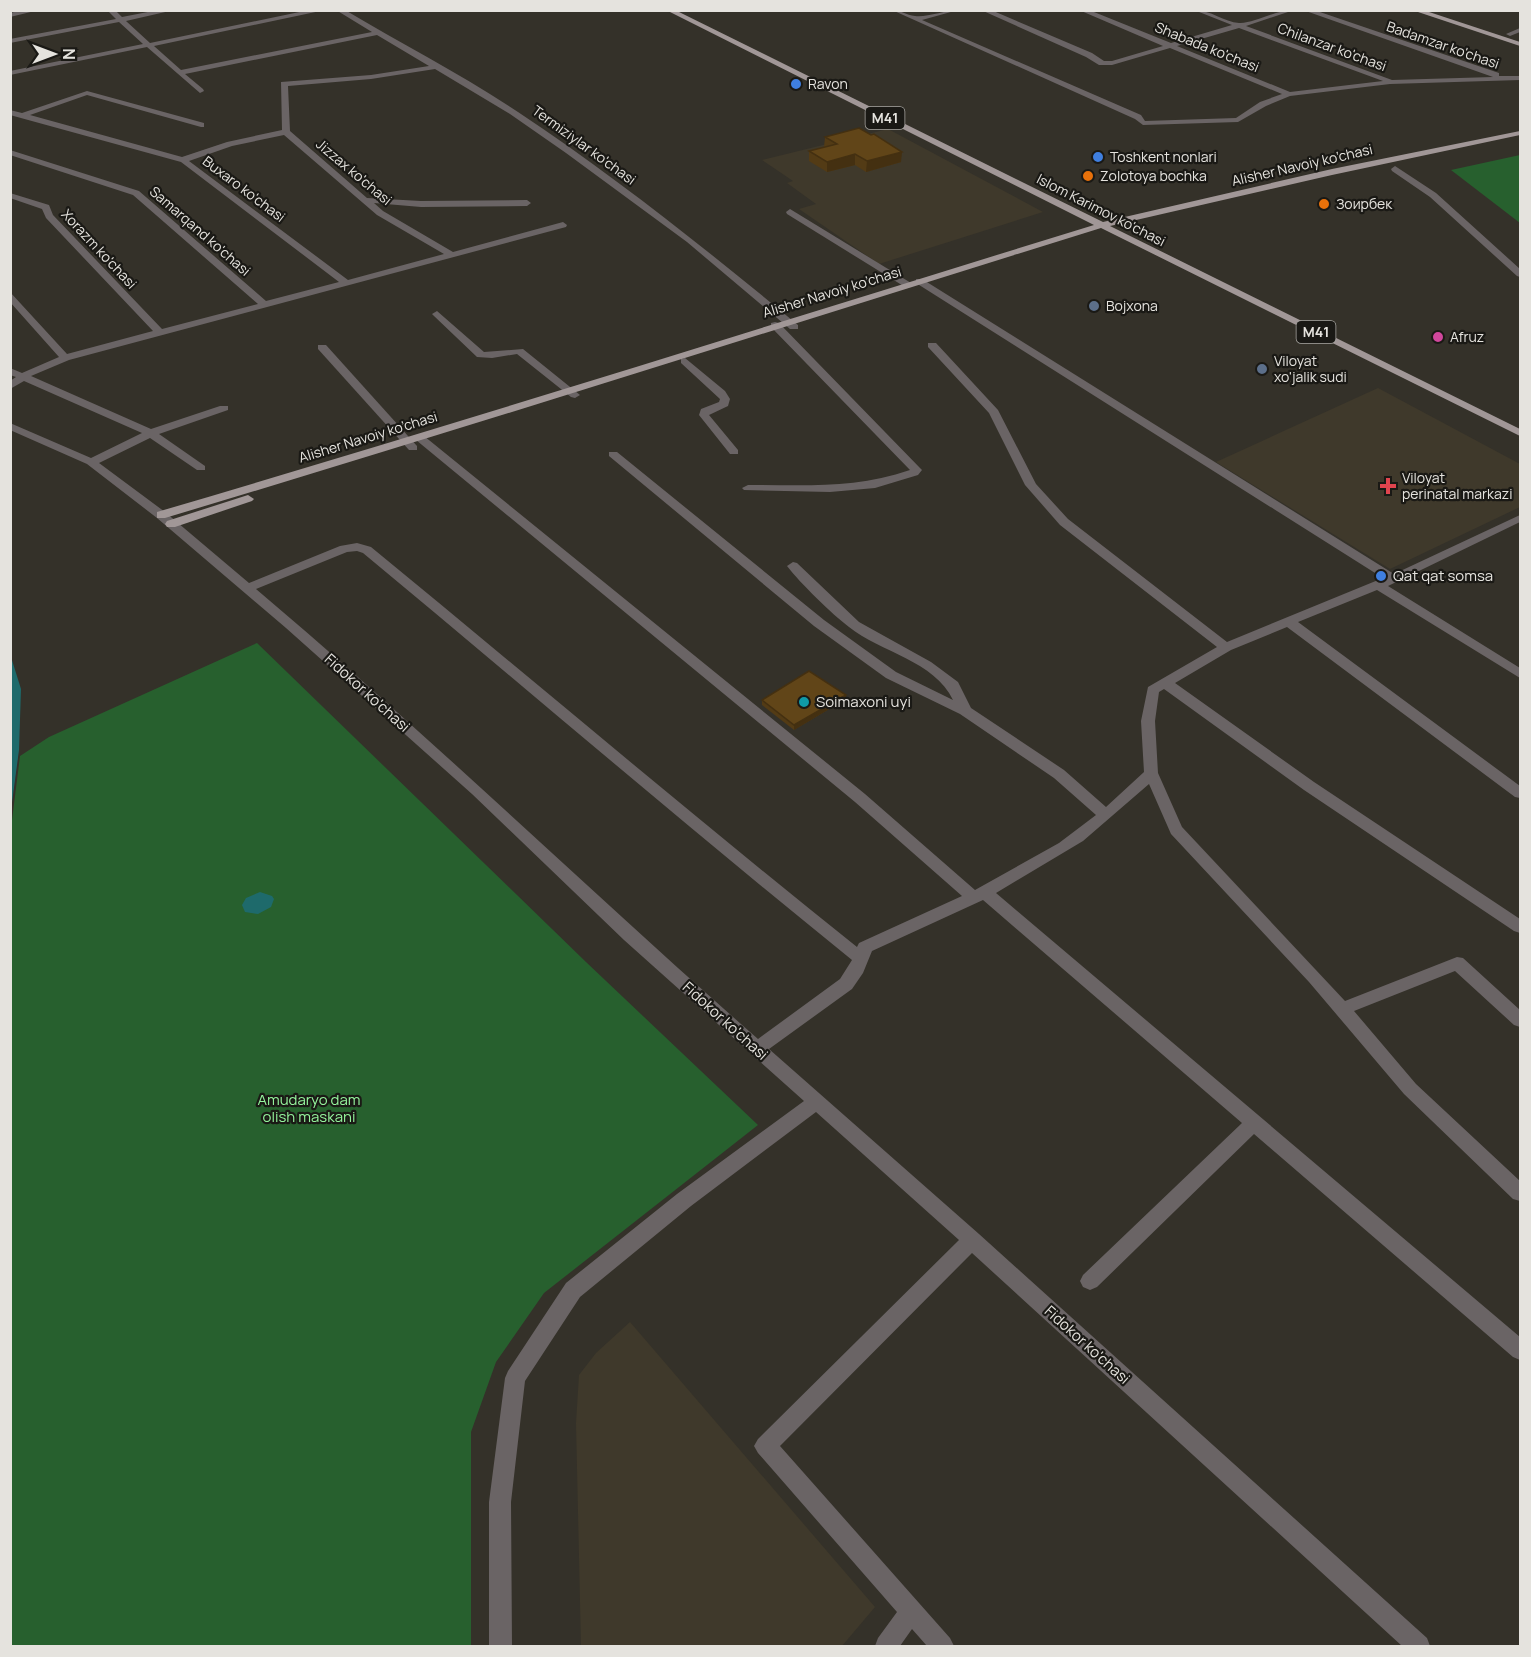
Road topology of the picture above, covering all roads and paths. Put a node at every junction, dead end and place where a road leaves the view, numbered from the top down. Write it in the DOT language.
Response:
graph roads {
  1 [pos="36,10"];
  2 [pos="110,10"];
  3 [pos="171,10"];
  4 [pos="322,10"];
  5 [pos="339,10"];
  6 [pos="669,10"];
  7 [pos="679,10"];
  8 [pos="895,10"];
  9 [pos="955,10"];
  10 [pos="984,10"];
  11 [pos="1082,10"];
  12 [pos="1197,10"];
  13 [pos="1291,10"];
  14 [pos="1305,10"];
  15 [pos="1415,10"];
  16 [pos="1434,10"];
  17 [pos="10,15"];
  18 [pos="121,20"];
  19 [pos="916,20"];
  20 [pos="1240,26"];
  21 [pos="1521,30"];
  22 [pos="378,33"];
  23 [pos="1510,34"];
  24 [pos="1521,37"];
  25 [pos="10,41"];
  26 [pos="1521,44"];
  27 [pos="150,46"];
  28 [pos="1171,46"];
  29 [pos="435,67"];
  30 [pos="10,73"];
  31 [pos="179,73"];
  32 [pos="1521,78"];
  33 [pos="1505,79"];
  34 [pos="1390,82"];
  35 [pos="200,92"];
  36 [pos="1289,94"];
  37 [pos="10,112"];
  38 [pos="23,115"];
  39 [pos="201,125"];
  40 [pos="286,132"];
  41 [pos="1521,133"];
  42 [pos="1521,143"];
  43 [pos="10,152"];
  44 [pos="183,160"];
  45 [pos="1394,164"];
  46 [pos="1360,177"];
  47 [pos="1302,189"];
  48 [pos="10,195"];
  49 [pos="364,200"];
  50 [pos="527,203"];
  51 [pos="790,212"];
  52 [pos="563,225"];
  53 [pos="1112,227"];
  54 [pos="450,254"];
  55 [pos="1521,274"];
  56 [pos="346,282"];
  57 [pos="923,284"];
  58 [pos="908,285"];
  59 [pos="10,295"];
  60 [pos="265,305"];
  61 [pos="437,314"];
  62 [pos="784,326"];
  63 [pos="161,334"];
  64 [pos="932,345"];
  65 [pos="322,347"];
  66 [pos="65,358"];
  67 [pos="685,361"];
  68 [pos="10,371"];
  69 [pos="24,377"];
  70 [pos="10,386"];
  71 [pos="572,392"];
  72 [pos="224,408"];
  73 [pos="1521,425"];
  74 [pos="10,426"];
  75 [pos="151,433"];
  76 [pos="1521,433"];
  77 [pos="417,442"];
  78 [pos="734,452"];
  79 [pos="613,454"];
  80 [pos="91,462"];
  81 [pos="201,468"];
  82 [pos="748,488"];
  83 [pos="166,519"];
  84 [pos="1521,519"];
  85 [pos="793,566"];
  86 [pos="1393,579"];
  87 [pos="1378,585"];
  88 [pos="248,588"];
  89 [pos="1289,622"];
  90 [pos="1226,647"];
  91 [pos="1521,674"];
  92 [pos="1165,683"];
  93 [pos="964,711"];
  94 [pos="1150,773"];
  95 [pos="1521,793"];
  96 [pos="1105,815"];
  97 [pos="979,895"];
  98 [pos="1521,927"];
  99 [pos="860,958"];
  100 [pos="1342,1009"];
  101 [pos="1521,1020"];
  102 [pos="757,1050"];
  103 [pos="816,1102"];
  104 [pos="1254,1123"];
  105 [pos="1521,1192"];
  106 [pos="972,1240"];
  107 [pos="1090,1281"];
  108 [pos="1521,1350"];
  109 [pos="912,1611"];
  110 [pos="500,1647"];
  111 [pos="886,1647"];
  112 [pos="942,1647"];
  113 [pos="1419,1647"];
  1 -- 17 [label="street"];
  2 -- 18 [label="street"];
  3 -- 18 [label="street"];
  4 -- 27 [label="street"];
  5 -- 22 [label="street, Termiziylar ko'chasi"];
  6 -- 53 [label="main road, Islom Karimov ko'chasi / M41"];
  7 -- 53 [label="main road, Islom Karimov ko'chasi / M41"];
  8 -- 19 [label="street"];
  9 -- 19 [label="street"];
  10 -- 28 [label="street"];
  11 -- 28 [label="street, Shabada ko'chasi"];
  12 -- 20 [label="street, Chilanzar ko'chasi"];
  13 -- 20 [label="street"];
  14 -- 33 [label="street, Badamzar ko'chasi"];
  15 -- 26 [label="main road"];
  16 -- 23 [label="main road"];
  18 -- 25 [label="street"];
  18 -- 27 [label="street"];
  19 -- 36 [label="street"];
  20 -- 28 [label="street"];
  20 -- 34 [label="street, Chilanzar ko'chasi"];
  21 -- 23 [label="street"];
  22 -- 29 [label="street, Termiziylar ko'chasi"];
  22 -- 31 [label="street"];
  23 -- 24 [label="main road"];
  27 -- 30 [label="street"];
  27 -- 31 [label="street"];
  28 -- 36 [label="street, Shabada ko'chasi"];
  29 -- 40 [label="street"];
  29 -- 62 [label="street, Termiziylar ko'chasi"];
  31 -- 35 [label="street"];
  32 -- 33 [label="street"];
  33 -- 34 [label="street"];
  34 -- 36 [label="street"];
  37 -- 38 [label="street, Buxaro ko'chasi"];
  38 -- 39 [label="street"];
  38 -- 44 [label="street, Buxaro ko'chasi"];
  40 -- 44 [label="street"];
  40 -- 49 [label="street, Jizzax ko'chasi"];
  41 -- 45 [label="main road, Alisher Navoiy ko’chasi"];
  42 -- 45 [label="main road, Alisher Navoiy ko’chasi"];
  43 -- 60 [label="street, Samarqand ko'chasi"];
  44 -- 56 [label="street, Buxaro ko'chasi"];
  45 -- 46 [label="main road, Alisher Navoiy ko’chasi"];
  45 -- 53 [label="main road, Alisher Navoiy ko’chasi"];
  45 -- 55 [label="street"];
  47 -- 53 [label="main road, Alisher Navoiy ko’chasi"];
  48 -- 63 [label="street, Xorazm ko'chasi"];
  49 -- 50 [label="street"];
  49 -- 54 [label="street, Jizzax ko'chasi"];
  51 -- 58 [label="street"];
  52 -- 54 [label="street"];
  53 -- 57 [label="main road, Alisher Navoiy ko’chasi"];
  53 -- 73 [label="main road, Islom Karimov ko'chasi / M41"];
  53 -- 76 [label="main road, Islom Karimov ko'chasi / M41"];
  54 -- 56 [label="street"];
  56 -- 60 [label="street"];
  57 -- 58 [label="main road, Alisher Navoiy ko’chasi"];
  57 -- 62 [label="main road, Alisher Navoiy ko’chasi"];
  57 -- 86 [label="street"];
  58 -- 62 [label="main road, Alisher Navoiy ko’chasi"];
  59 -- 66 [label="street"];
  60 -- 63 [label="street"];
  61 -- 71 [label="street"];
  62 -- 67 [label="main road, Alisher Navoiy ko’chasi"];
  62 -- 71 [label="main road, Alisher Navoiy ko’chasi"];
  62 -- 82 [label="street, Termiziylar ko'chasi"];
  63 -- 66 [label="street"];
  64 -- 90 [label="street"];
  65 -- 77 [label="street"];
  66 -- 69 [label="street"];
  67 -- 71 [label="main road, Alisher Navoiy ko’chasi"];
  67 -- 78 [label="street"];
  68 -- 69 [label="street"];
  69 -- 70 [label="street"];
  69 -- 75 [label="street"];
  71 -- 77 [label="main road, Alisher Navoiy ko’chasi"];
  72 -- 75 [label="street"];
  74 -- 80 [label="street, Fidokor ko'chasi"];
  75 -- 80 [label="street"];
  75 -- 81 [label="street"];
  77 -- 83 [label="main road, Alisher Navoiy ko’chasi"];
  77 -- 97 [label="street"];
  79 -- 93 [label="street"];
  80 -- 83 [label="street, Fidokor ko'chasi"];
  83 -- 88 [label="street, Fidokor ko'chasi"];
  84 -- 86 [label="street"];
  85 -- 93 [label="street"];
  86 -- 87 [label="street"];
  87 -- 89 [label="street"];
  87 -- 91 [label="street"];
  88 -- 99 [label="street"];
  88 -- 102 [label="street, Fidokor ko'chasi"];
  89 -- 90 [label="street"];
  89 -- 95 [label="street"];
  90 -- 92 [label="street"];
  92 -- 94 [label="street"];
  92 -- 98 [label="street"];
  93 -- 96 [label="street"];
  94 -- 96 [label="street"];
  94 -- 100 [label="street"];
  96 -- 97 [label="street"];
  97 -- 99 [label="street"];
  97 -- 104 [label="street"];
  99 -- 102 [label="street"];
  100 -- 101 [label="street"];
  100 -- 105 [label="street"];
  102 -- 103 [label="street, Fidokor ko'chasi"];
  103 -- 106 [label="street, Fidokor ko'chasi"];
  103 -- 110 [label="street"];
  104 -- 107 [label="street"];
  104 -- 108 [label="street"];
  106 -- 109 [label="street"];
  106 -- 113 [label="street, Fidokor ko'chasi"];
  109 -- 111 [label="street"];
  109 -- 112 [label="street"];
}
